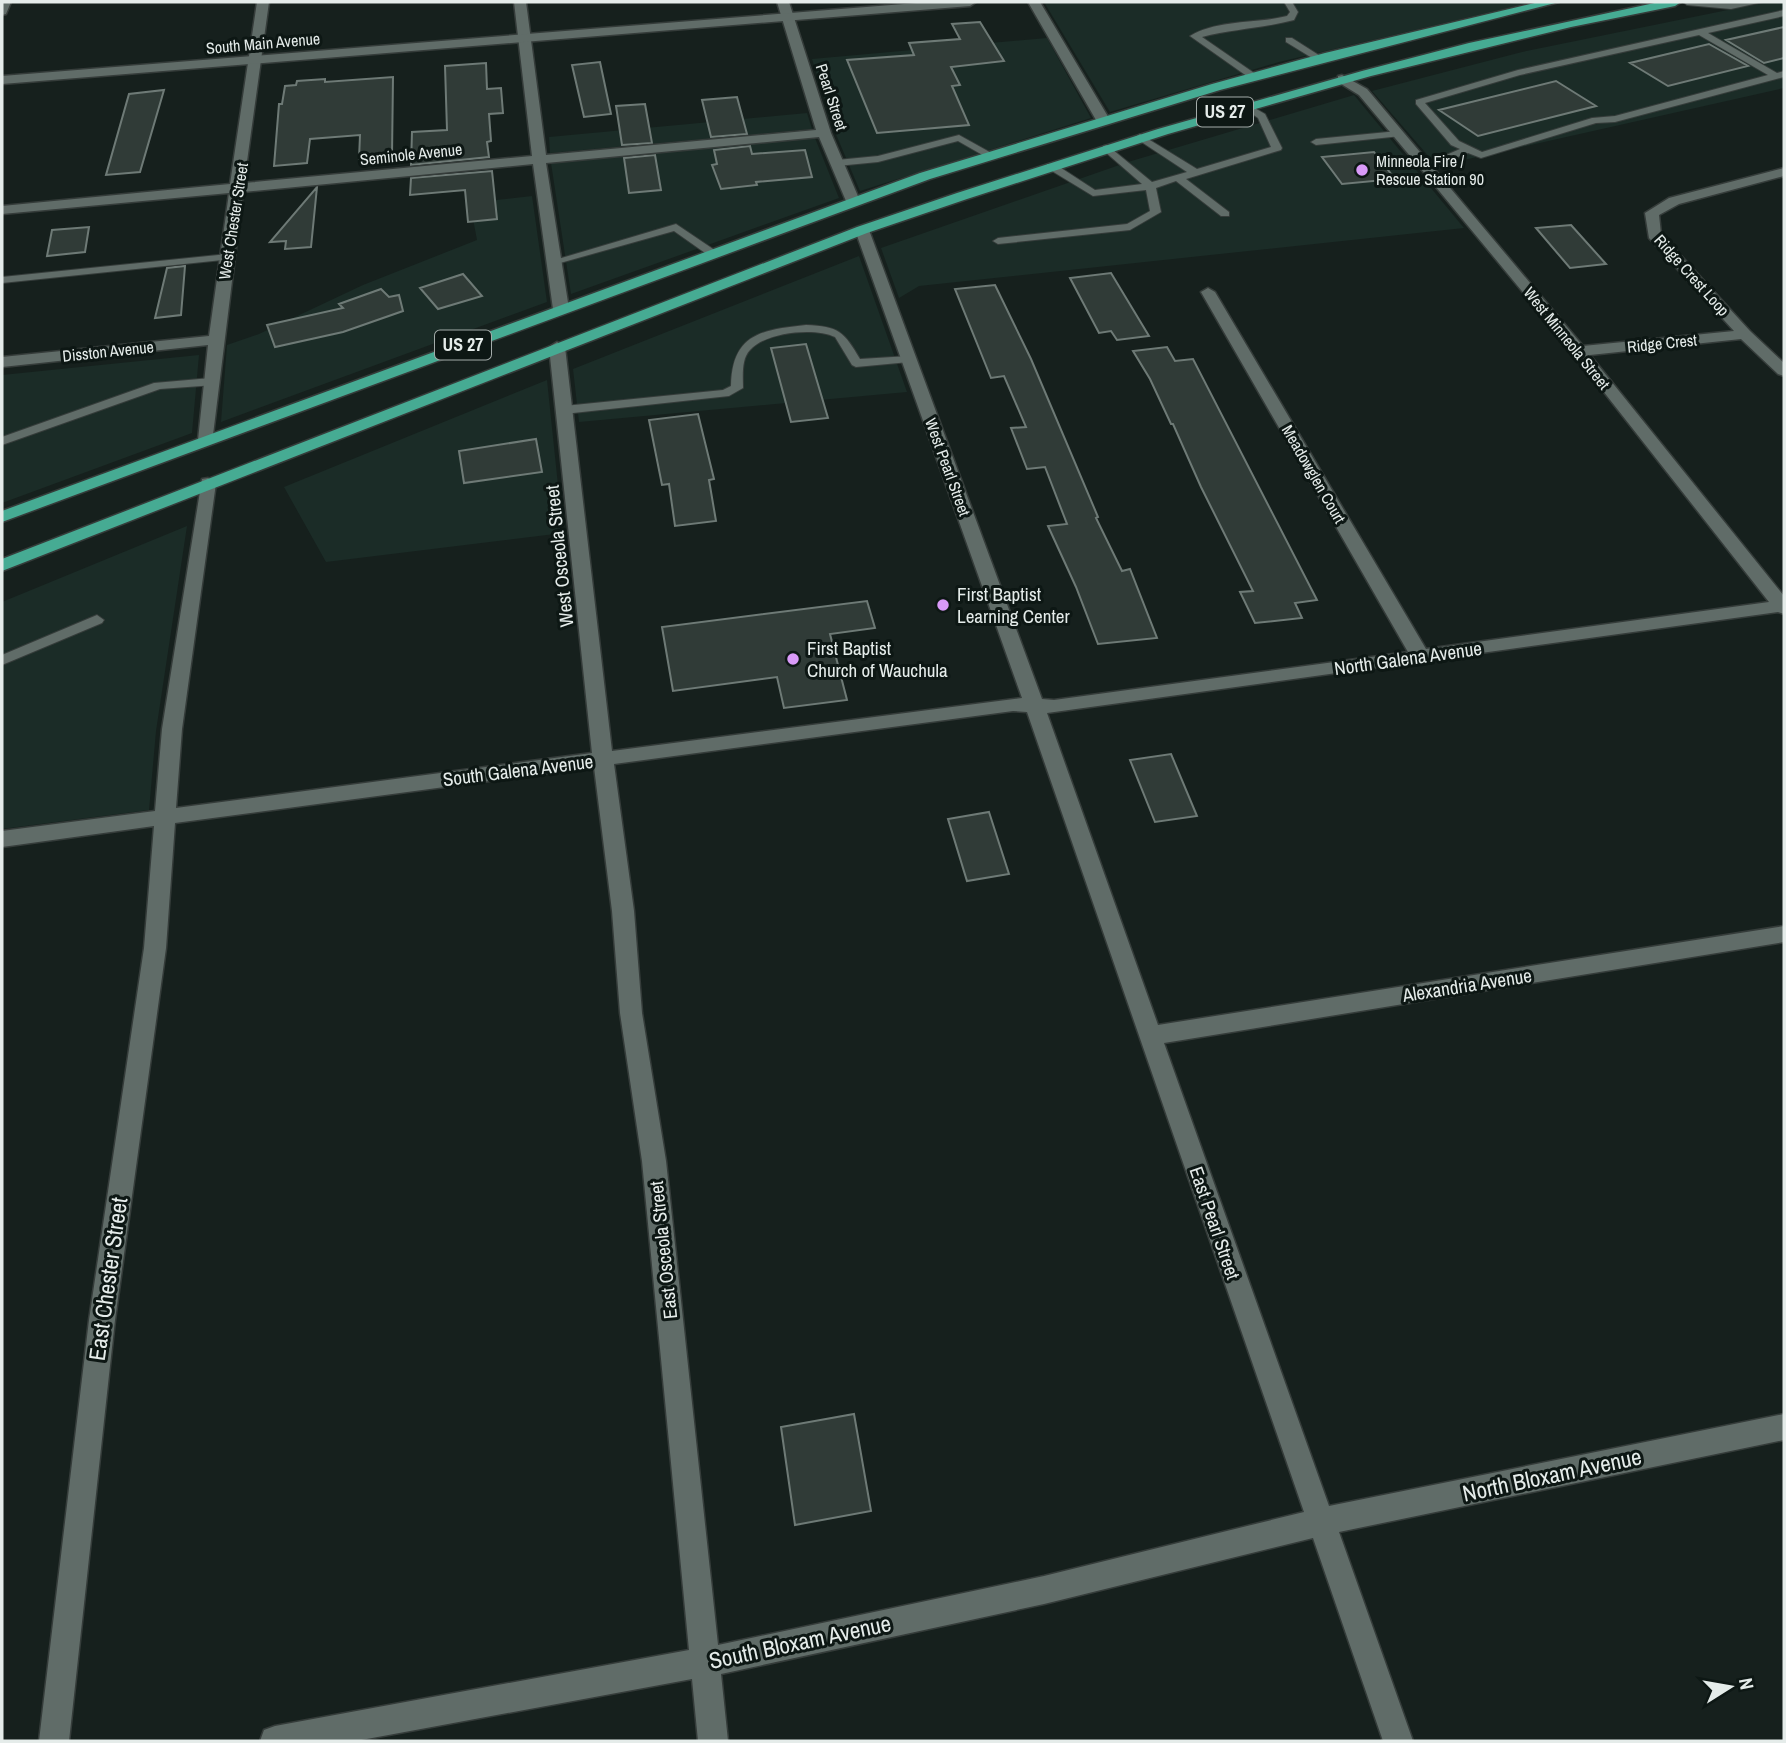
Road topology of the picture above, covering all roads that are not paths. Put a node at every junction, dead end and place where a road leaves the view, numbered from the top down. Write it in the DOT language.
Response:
graph roads {
  1 [pos="5,2"];
  2 [pos="262,2"];
  3 [pos="520,2"];
  4 [pos="783,2"];
  5 [pos="970,2"];
  6 [pos="1034,2"];
  7 [pos="1288,2"];
  8 [pos="1553,2"];
  9 [pos="1675,2"];
  10 [pos="1688,2"];
  11 [pos="1759,2"];
  12 [pos="2,11"];
  13 [pos="1784,13"];
  14 [pos="788,16"];
  15 [pos="1699,31"];
  16 [pos="526,37"];
  17 [pos="1289,40"];
  18 [pos="255,59"];
  19 [pos="1320,59"];
  20 [pos="1780,75"];
  21 [pos="1254,76"];
  22 [pos="1342,79"];
  23 [pos="2,80"];
  24 [pos="1246,106"];
  25 [pos="1103,120"];
  26 [pos="824,133"];
  27 [pos="1398,134"];
  28 [pos="1140,137"];
  29 [pos="1316,142"];
  30 [pos="1107,148"];
  31 [pos="1469,149"];
  32 [pos="990,155"];
  33 [pos="540,159"];
  34 [pos="837,163"];
  35 [pos="1051,166"];
  36 [pos="1426,166"];
  37 [pos="1195,172"];
  38 [pos="1784,172"];
  39 [pos="926,176"];
  40 [pos="1177,177"];
  41 [pos="1150,186"];
  42 [pos="237,189"];
  43 [pos="853,201"];
  44 [pos="2,210"];
  45 [pos="1225,214"];
  46 [pos="862,230"];
  47 [pos="998,241"];
  48 [pos="712,253"];
  49 [pos="228,257"];
  50 [pos="786,259"];
  51 [pos="553,262"];
  52 [pos="2,280"];
  53 [pos="1208,292"];
  54 [pos="561,309"];
  55 [pos="1745,334"];
  56 [pos="214,340"];
  57 [pos="557,347"];
  58 [pos="1579,351"];
  59 [pos="909,359"];
  60 [pos="2,362"];
  61 [pos="1784,371"];
  62 [pos="211,382"];
  63 [pos="564,410"];
  64 [pos="206,440"];
  65 [pos="2,441"];
  66 [pos="208,483"];
  67 [pos="2,517"];
  68 [pos="2,565"];
  69 [pos="1783,607"];
  70 [pos="96,620"];
  71 [pos="1421,657"];
  72 [pos="2,660"];
  73 [pos="1034,704"];
  74 [pos="603,760"];
  75 [pos="166,818"];
  76 [pos="2,839"];
  77 [pos="1784,934"];
  78 [pos="1150,1036"];
  79 [pos="1784,1427"];
  80 [pos="1320,1522"];
  81 [pos="706,1662"];
  82 [pos="54,1741"];
  83 [pos="275,1741"];
  84 [pos="713,1741"];
  85 [pos="1398,1741"];
  1 -- 12 [label="street"];
  2 -- 18 [label="street, West Chester Street"];
  3 -- 16 [label="street"];
  4 -- 14 [label="street, Pearl Street"];
  5 -- 14 [label="street, South Main Avenue"];
  6 -- 25 [label="street"];
  7 -- 21 [label="lane"];
  8 -- 19 [label="highway, US 27"];
  9 -- 22 [label="highway, US 27"];
  10 -- 11 [label="lane"];
  13 -- 15 [label="lane"];
  14 -- 16 [label="street, South Main Avenue"];
  14 -- 26 [label="street, Pearl Street"];
  15 -- 20 [label="lane"];
  15 -- 31 [label="lane"];
  16 -- 18 [label="street, South Main Avenue"];
  16 -- 33 [label="street"];
  17 -- 19 [label="lane"];
  18 -- 23 [label="street, South Main Avenue"];
  18 -- 42 [label="street, West Chester Street"];
  19 -- 21 [label="highway, US 27"];
  20 -- 31 [label="lane"];
  21 -- 25 [label="highway, US 27"];
  22 -- 24 [label="highway, US 27"];
  22 -- 27 [label="street, West Minneola Street"];
  24 -- 28 [label="highway, US 27"];
  24 -- 37 [label="lane"];
  25 -- 32 [label="highway, US 27"];
  26 -- 33 [label="street, Seminole Avenue"];
  26 -- 34 [label="street, Pearl Street"];
  27 -- 29 [label="lane"];
  27 -- 36 [label="street, West Minneola Street"];
  28 -- 30 [label="highway, US 27"];
  28 -- 37 [label="lane"];
  30 -- 35 [label="highway, US 27"];
  30 -- 41 [label="lane"];
  31 -- 36 [label="lane"];
  32 -- 34 [label="lane"];
  32 -- 39 [label="highway, US 27"];
  33 -- 42 [label="street, Seminole Avenue"];
  33 -- 51 [label="street"];
  34 -- 43 [label="street, Pearl Street"];
  35 -- 41 [label="lane"];
  35 -- 46 [label="highway, US 27"];
  36 -- 58 [label="street, West Minneola Street"];
  37 -- 40 [label="lane"];
  38 -- 55 [label="street, Ridge Crest Loop"];
  39 -- 43 [label="highway, US 27"];
  39 -- 46 [label="highway"];
  40 -- 41 [label="lane"];
  40 -- 45 [label="lane"];
  41 -- 47 [label="lane"];
  42 -- 44 [label="street, Seminole Avenue"];
  42 -- 49 [label="street, West Chester Street"];
  43 -- 48 [label="highway, US 27"];
  43 -- 50 [label="highway"];
  46 -- 50 [label="highway, US 27"];
  46 -- 59 [label="street, West Pearl Street"];
  48 -- 51 [label="lane"];
  48 -- 54 [label="highway, US 27"];
  49 -- 52 [label="lane"];
  49 -- 56 [label="street, West Chester Street"];
  50 -- 57 [label="highway, US 27"];
  51 -- 54 [label="street"];
  53 -- 71 [label="street, Meadowglen Court"];
  54 -- 64 [label="highway, US 27"];
  55 -- 58 [label="street, Ridge Crest"];
  55 -- 61 [label="street, Ridge Crest Loop"];
  56 -- 60 [label="street, Disston Avenue"];
  56 -- 62 [label="street, West Chester Street"];
  57 -- 63 [label="street, West Osceola Street"];
  57 -- 66 [label="highway, US 27"];
  58 -- 69 [label="street, West Minneola Street"];
  59 -- 63 [label="lane"];
  59 -- 73 [label="street, West Pearl Street"];
  62 -- 64 [label="street, West Chester Street"];
  62 -- 65 [label="lane"];
  63 -- 74 [label="street, West Osceola Street"];
  64 -- 67 [label="highway, US 27"];
  66 -- 68 [label="highway, US 27"];
  66 -- 75 [label="street"];
  69 -- 71 [label="street, North Galena Avenue"];
  70 -- 72 [label="lane"];
  71 -- 73 [label="street, North Galena Avenue"];
  73 -- 74 [label="street, South Galena Avenue"];
  73 -- 78 [label="street, East Pearl Street"];
  74 -- 75 [label="street, South Galena Avenue"];
  74 -- 81 [label="street, East Osceola Street"];
  75 -- 76 [label="street, South Galena Avenue"];
  75 -- 82 [label="street, East Chester Street"];
  77 -- 78 [label="street, Alexandria Avenue"];
  78 -- 80 [label="street, East Pearl Street"];
  79 -- 80 [label="street, North Bloxam Avenue"];
  80 -- 81 [label="street, South Bloxam Avenue"];
  80 -- 85 [label="street, East Pearl Street"];
  81 -- 83 [label="street, South Bloxam Avenue"];
  81 -- 84 [label="street, East Osceola Street"];
}
